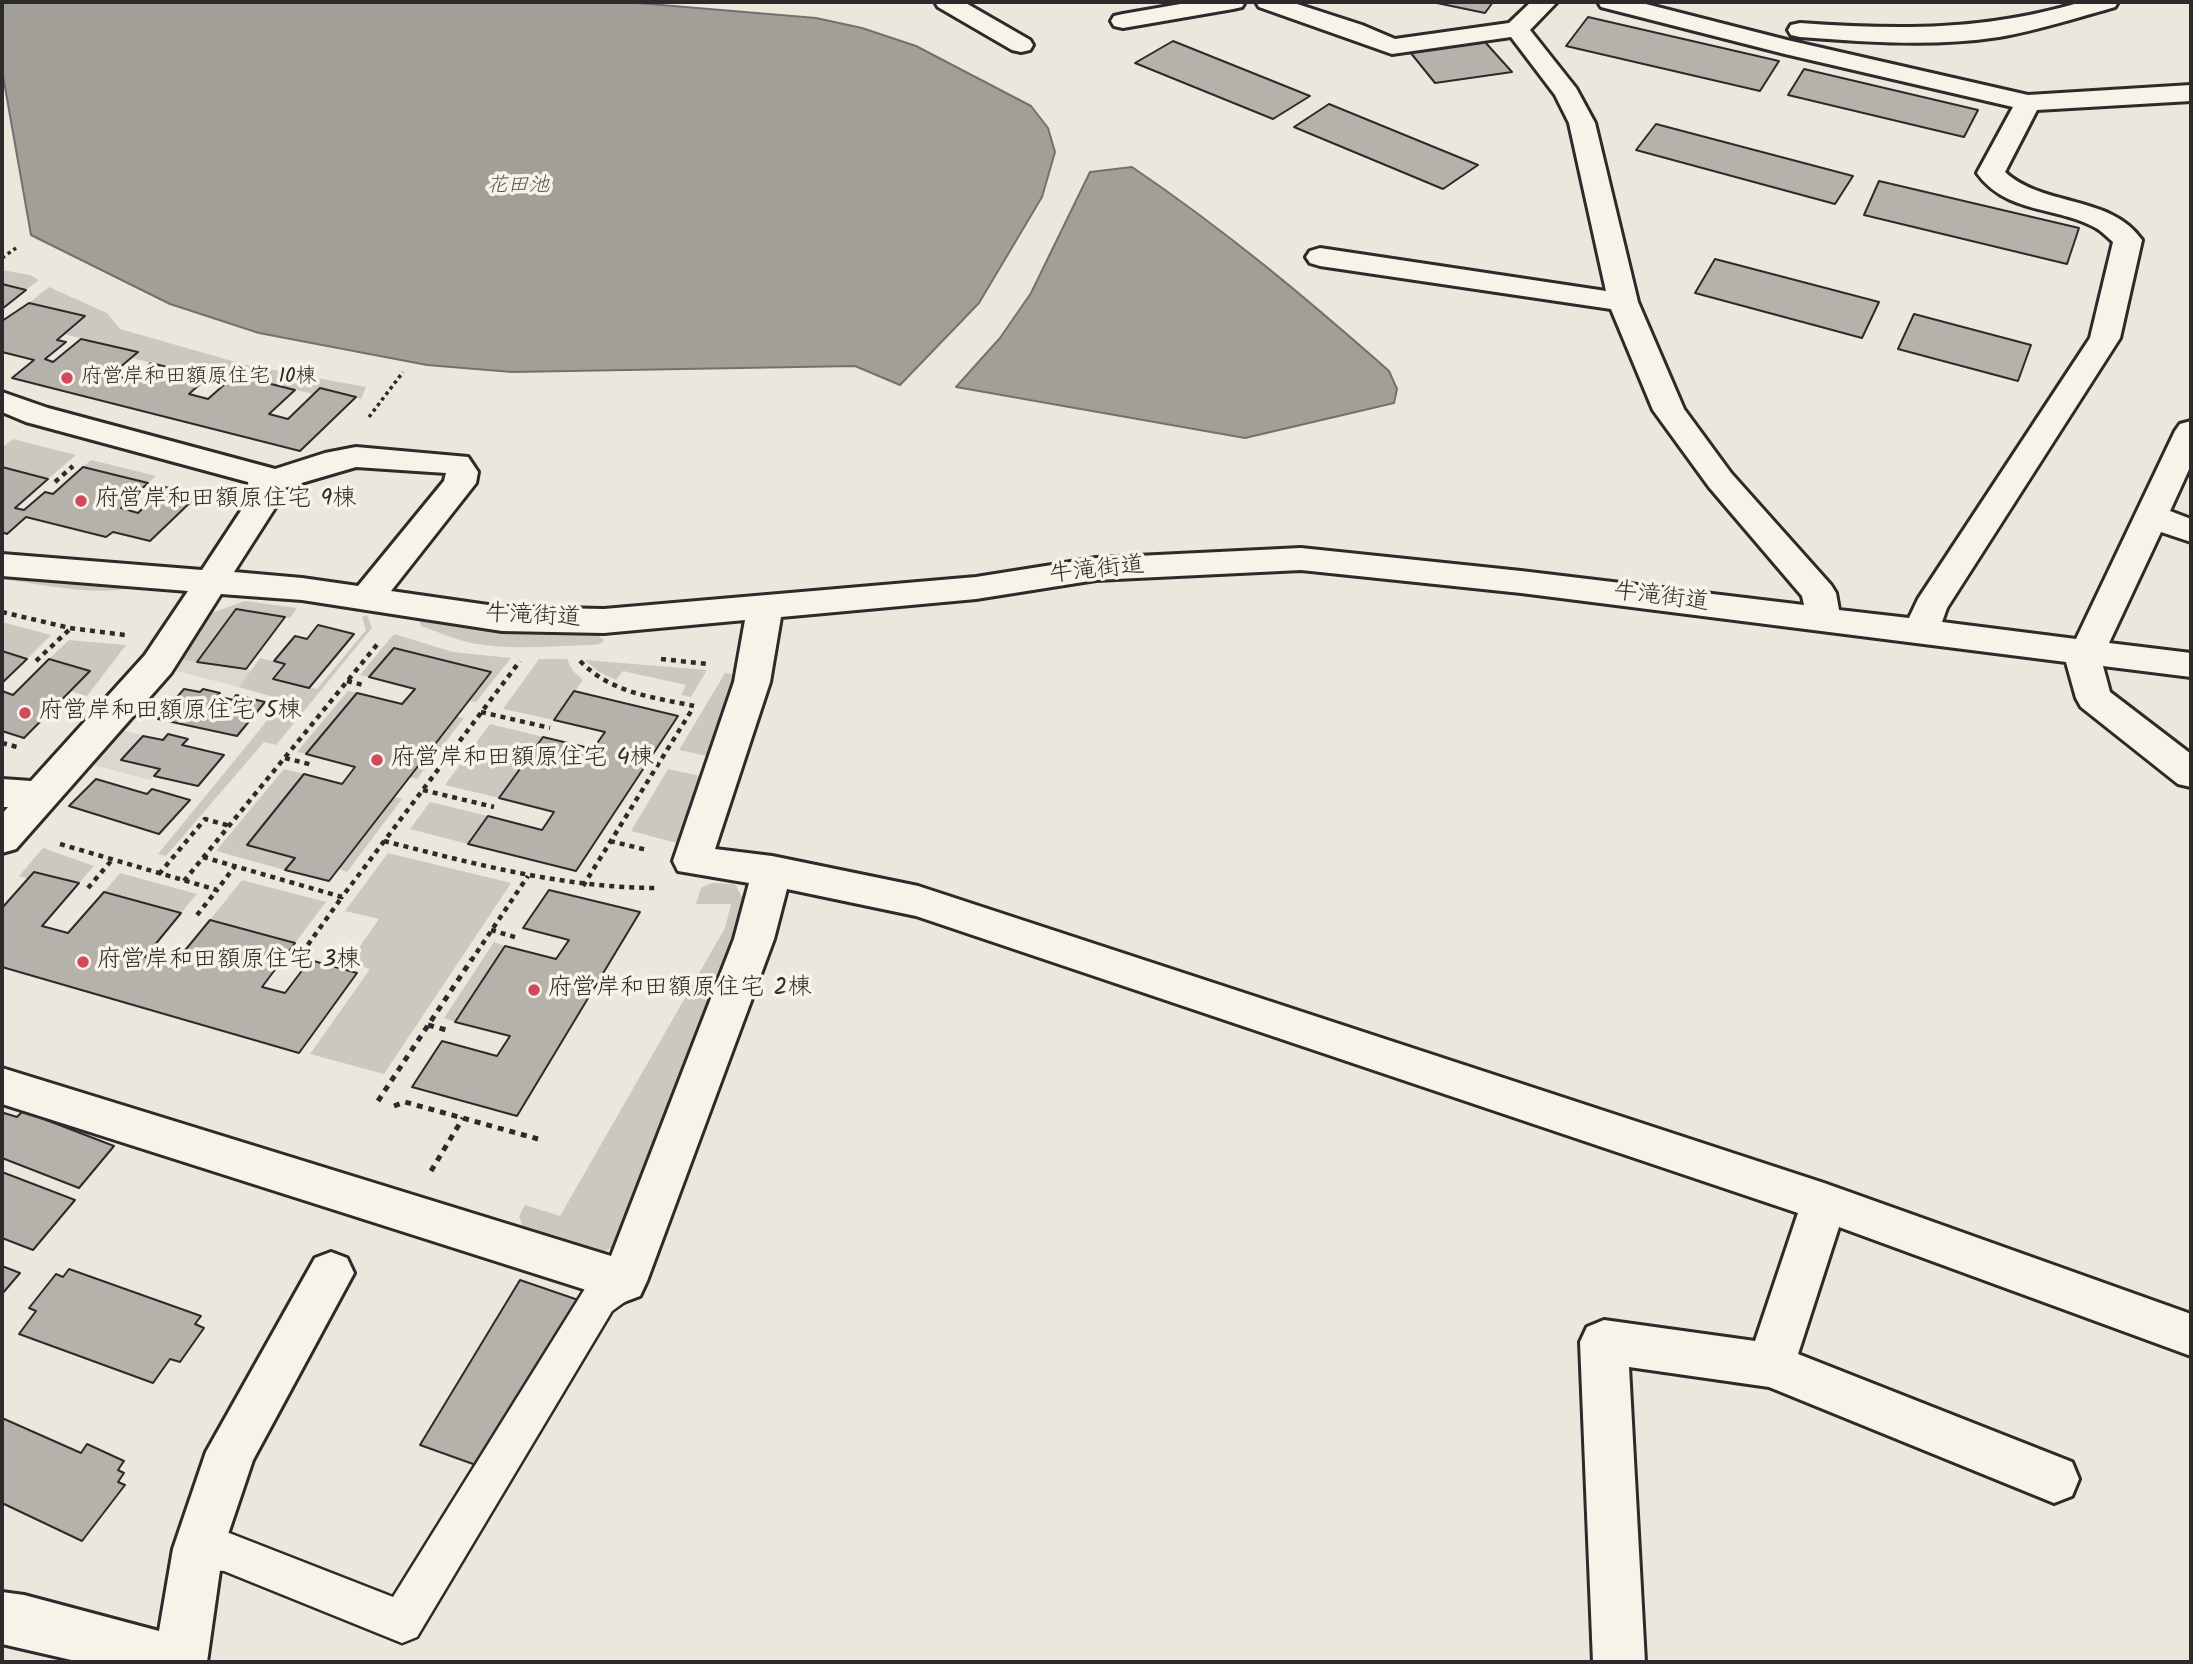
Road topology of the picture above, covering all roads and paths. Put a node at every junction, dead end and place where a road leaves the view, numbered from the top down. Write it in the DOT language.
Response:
graph roads {
  1 [pos="708,2"];
  2 [pos="740,2"];
  3 [pos="947,2"];
  4 [pos="1233,2"];
  5 [pos="1268,2"];
  6 [pos="1545,2"];
  7 [pos="1610,2"];
  8 [pos="2106,2"];
  9 [pos="1124,21"];
  10 [pos="1517,29"];
  11 [pos="1021,45"];
  12 [pos="1785,47"];
  13 [pos="2191,93"];
  14 [pos="2028,103"];
  15 [pos="16,248"];
  16 [pos="1320,257"];
  17 [pos="2,258"];
  18 [pos="1623,302"];
  19 [pos="403,372"];
  20 [pos="2,401"];
  21 [pos="371,417"];
  22 [pos="2191,431"];
  23 [pos="65,473"];
  24 [pos="55,482"];
  25 [pos="265,483"];
  26 [pos="2151,516"];
  27 [pos="2191,531"];
  28 [pos="2,565"];
  29 [pos="212,581"];
  30 [pos="366,599"];
  31 [pos="765,607"];
  32 [pos="2,612"];
  33 [pos="1824,620"];
  34 [pos="71,628"];
  35 [pos="1921,632"];
  36 [pos="177,634"];
  37 [pos="386,634"];
  38 [pos="574,651"];
  39 [pos="2084,653"];
  40 [pos="522,660"];
  41 [pos="36,661"];
  42 [pos="2191,665"];
  43 [pos="347,681"];
  44 [pos="363,685"];
  45 [pos="700,696"];
  46 [pos="694,706"];
  47 [pos="481,712"];
  48 [pos="551,728"];
  49 [pos="285,758"];
  50 [pos="313,765"];
  51 [pos="2191,774"];
  52 [pos="423,790"];
  53 [pos="494,807"];
  54 [pos="5,820"];
  55 [pos="230,826"];
  56 [pos="384,841"];
  57 [pos="203,857"];
  58 [pos="111,861"];
  59 [pos="235,866"];
  60 [pos="772,872"];
  61 [pos="159,874"];
  62 [pos="527,876"];
  63 [pos="184,881"];
  64 [pos="583,886"];
  65 [pos="88,888"];
  66 [pos="671,888"];
  67 [pos="217,890"];
  68 [pos="342,897"];
  69 [pos="197,915"];
  70 [pos="491,930"];
  71 [pos="518,937"];
  72 [pos="302,953"];
  73 [pos="428,1025"];
  74 [pos="450,1031"];
  75 [pos="2,1086"];
  76 [pos="378,1101"];
  77 [pos="394,1106"];
  78 [pos="463,1118"];
  79 [pos="538,1139"];
  80 [pos="428,1175"];
  81 [pos="1824,1202"];
  82 [pos="331,1273"];
  83 [pos="624,1280"];
  84 [pos="2191,1335"];
  85 [pos="1771,1365"];
  86 [pos="2054,1479"];
  87 [pos="198,1549"];
  88 [pos="2,1618"];
  89 [pos="175,1662"];
  90 [pos="181,1662"];
  91 [pos="1619,1662"];
  1 -- 2 [label="path"];
  3 -- 11 [label="street"];
  4 -- 9 [label="street"];
  5 -- 10 [label="street"];
  6 -- 10 [label="street"];
  7 -- 12 [label="street"];
  8 -- 12 [label="street"];
  10 -- 18 [label="street"];
  12 -- 14 [label="street"];
  13 -- 14 [label="street"];
  14 -- 35 [label="street"];
  15 -- 17 [label="path"];
  16 -- 18 [label="street"];
  18 -- 33 [label="street"];
  19 -- 21 [label="path"];
  20 -- 25 [label="street"];
  22 -- 26 [label="street"];
  23 -- 24 [label="path"];
  25 -- 29 [label="street"];
  25 -- 30 [label="street"];
  26 -- 27 [label="street"];
  26 -- 39 [label="street"];
  28 -- 29 [label="street, 牛滝街道"];
  29 -- 30 [label="street, 牛滝街道"];
  29 -- 36 [label="street"];
  30 -- 31 [label="street, 牛滝街道"];
  31 -- 33 [label="street, 牛滝街道"];
  31 -- 60 [label="street"];
  32 -- 34 [label="path"];
  33 -- 35 [label="street, 牛滝街道"];
  34 -- 36 [label="path"];
  34 -- 41 [label="path"];
  35 -- 39 [label="street, 牛滝街道"];
  36 -- 54 [label="street"];
  37 -- 43 [label="path"];
  38 -- 46 [label="path"];
  39 -- 42 [label="street, 牛滝街道"];
  39 -- 51 [label="street"];
  40 -- 47 [label="path"];
  43 -- 44 [label="path"];
  43 -- 49 [label="path"];
  45 -- 46 [label="path"];
  46 -- 64 [label="path"];
  47 -- 48 [label="path"];
  47 -- 52 [label="path"];
  49 -- 50 [label="path"];
  49 -- 55 [label="path"];
  52 -- 53 [label="path"];
  52 -- 56 [label="path"];
  54 -- 58 [label="path"];
  55 -- 57 [label="path"];
  55 -- 61 [label="path"];
  56 -- 62 [label="path"];
  56 -- 68 [label="path"];
  57 -- 59 [label="path"];
  57 -- 63 [label="path"];
  58 -- 61 [label="path"];
  58 -- 65 [label="path"];
  59 -- 67 [label="path"];
  59 -- 68 [label="path"];
  60 -- 81 [label="street"];
  60 -- 83 [label="street"];
  61 -- 63 [label="path"];
  62 -- 64 [label="path"];
  62 -- 70 [label="path"];
  63 -- 67 [label="path"];
  64 -- 66 [label="path"];
  67 -- 69 [label="path"];
  68 -- 72 [label="path"];
  70 -- 71 [label="path"];
  70 -- 73 [label="path"];
  73 -- 74 [label="path"];
  73 -- 76 [label="path"];
  75 -- 83 [label="street"];
  77 -- 78 [label="path"];
  78 -- 79 [label="path"];
  78 -- 80 [label="path"];
  81 -- 84 [label="street"];
  81 -- 85 [label="street"];
  82 -- 87 [label="street"];
  83 -- 87 [label="lane"];
  85 -- 86 [label="street"];
  85 -- 91 [label="street"];
  87 -- 90 [label="street"];
  88 -- 89 [label="street"];
}
